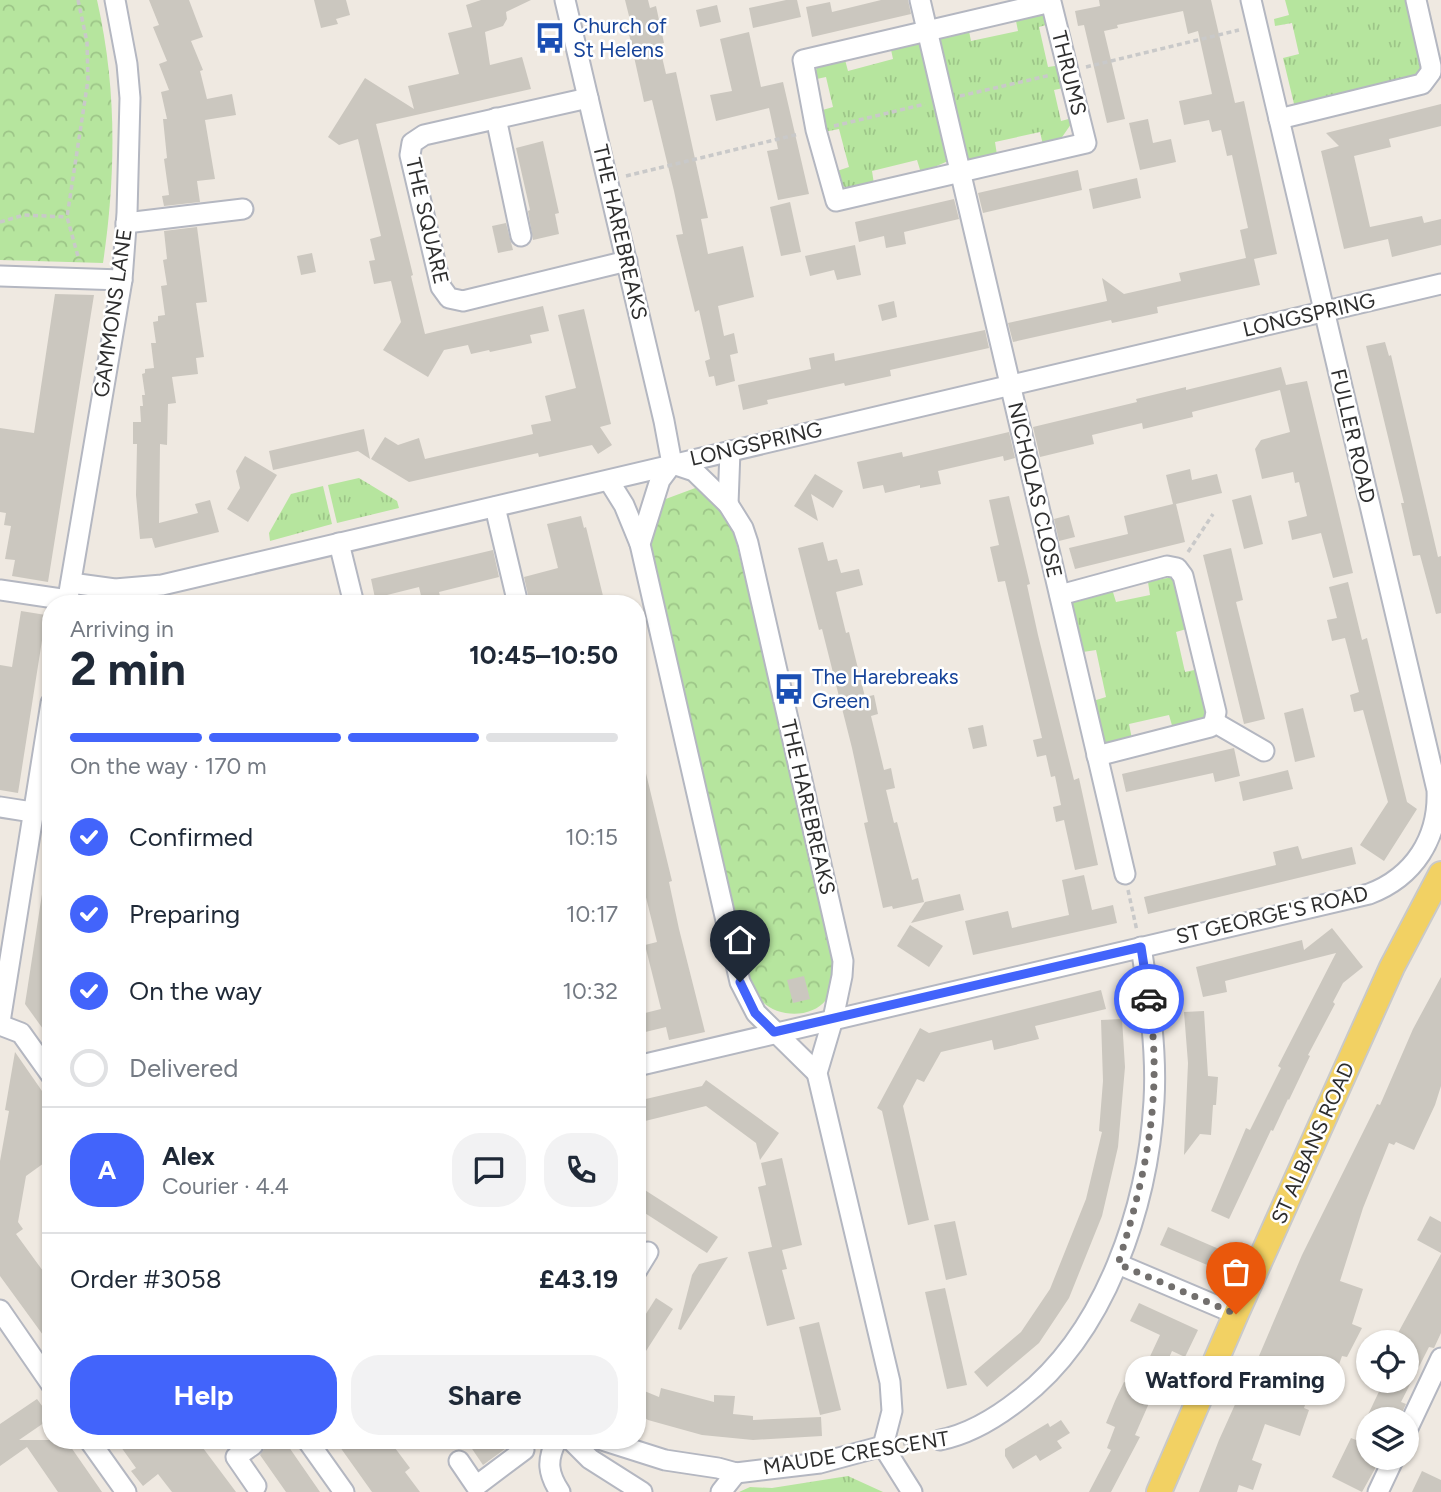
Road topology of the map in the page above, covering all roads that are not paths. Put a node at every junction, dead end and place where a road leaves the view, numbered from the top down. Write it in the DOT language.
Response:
graph roads {
  1 [pos="115,0"];
  2 [pos="565,0"];
  3 [pos="920,0"];
  4 [pos="1251,0"];
  5 [pos="1416,0"];
  6 [pos="927,30"];
  7 [pos="588,98"];
  8 [pos="496,118"];
  9 [pos="1279,119"];
  10 [pos="961,173"];
  11 [pos="243,209"];
  12 [pos="126,223"];
  13 [pos="521,236"];
  14 [pos="627,261"];
  15 [pos="0,276"];
  16 [pos="122,280"];
  17 [pos="1441,284"];
  18 [pos="1324,312"];
  19 [pos="1010,386"];
  20 [pos="730,451"];
  21 [pos="671,464"];
  22 [pos="609,481"];
  23 [pos="728,504"];
  24 [pos="495,507"];
  25 [pos="339,543"];
  26 [pos="640,544"];
  27 [pos="0,590"];
  28 [pos="58,595"];
  29 [pos="69,595"];
  30 [pos="76,595"];
  31 [pos="352,595"];
  32 [pos="516,595"];
  33 [pos="1060,595"];
  34 [pos="1214,722"];
  35 [pos="1264,751"];
  36 [pos="42,755"];
  37 [pos="1097,756"];
  38 [pos="0,807"];
  39 [pos="32,812"];
  40 [pos="1411,868"];
  41 [pos="1125,874"];
  42 [pos="1441,874"];
  43 [pos="1141,947"];
  44 [pos="833,1019"];
  45 [pos="0,1024"];
  46 [pos="774,1032"];
  47 [pos="42,1062"];
  48 [pos="646,1064"];
  49 [pos="817,1073"];
  50 [pos="648,1252"];
  51 [pos="646,1255"];
  52 [pos="1118,1264"];
  53 [pos="0,1310"];
  54 [pos="1236,1314"];
  55 [pos="1441,1358"];
  56 [pos="42,1371"];
  57 [pos="1418,1407"];
  58 [pos="940,1440"];
  59 [pos="883,1446"];
  60 [pos="100,1449"];
  61 [pos="247,1449"];
  62 [pos="313,1449"];
  63 [pos="517,1449"];
  64 [pos="524,1449"];
  65 [pos="554,1449"];
  66 [pos="580,1449"];
  67 [pos="630,1449"];
  68 [pos="459,1461"];
  69 [pos="1388,1470"];
  70 [pos="736,1473"];
  71 [pos="256,1486"];
  72 [pos="556,1486"];
  73 [pos="126,1492"];
  74 [pos="344,1492"];
  75 [pos="642,1492"];
  76 [pos="721,1492"];
  77 [pos="912,1492"];
  78 [pos="1159,1492"];
  79 [pos="1378,1492"];
  1 -- 12 [label="street, GAMMONS LANE"];
  2 -- 7 [label="street, THE HAREBREAKS"];
  3 -- 6 [label="street"];
  4 -- 9 [label="street, FULLER ROAD"];
  5 -- 9 [label="street"];
  6 -- 10 [label="street"];
  6 -- 10 [label="street, THRUMS"];
  6 -- 10 [label="street, THRUMS"];
  7 -- 8 [label="street, THE SQUARE"];
  7 -- 14 [label="street, THE HAREBREAKS"];
  8 -- 13 [label="street"];
  8 -- 14 [label="street, THE SQUARE"];
  9 -- 18 [label="street, FULLER ROAD"];
  10 -- 19 [label="street"];
  11 -- 12 [label="street"];
  12 -- 16 [label="street, GAMMONS LANE"];
  14 -- 21 [label="street, THE HAREBREAKS"];
  15 -- 16 [label="street"];
  16 -- 29 [label="street, GAMMONS LANE"];
  17 -- 18 [label="street, LONGSPRING"];
  18 -- 19 [label="street, LONGSPRING"];
  18 -- 40 [label="street, FULLER ROAD"];
  19 -- 20 [label="street, LONGSPRING"];
  19 -- 33 [label="street, NICHOLAS CLOSE"];
  20 -- 21 [label="street, LONGSPRING"];
  20 -- 23 [label="street"];
  21 -- 22 [label="street, LONGSPRING"];
  21 -- 23 [label="street, THE HAREBREAKS"];
  21 -- 26 [label="street"];
  22 -- 24 [label="street, LONGSPRING"];
  22 -- 26 [label="street"];
  23 -- 44 [label="street, THE HAREBREAKS"];
  24 -- 25 [label="street, LONGSPRING"];
  24 -- 32 [label="street"];
  25 -- 30 [label="street, LONGSPRING"];
  25 -- 31 [label="street"];
  26 -- 46 [label="street"];
  27 -- 28 [label="street, LONGSPRING"];
  33 -- 34 [label="street, NICHOLAS CLOSE"];
  33 -- 37 [label="street, NICHOLAS CLOSE"];
  34 -- 35 [label="street"];
  34 -- 37 [label="street"];
  36 -- 39 [label="street"];
  37 -- 41 [label="street, NICHOLAS CLOSE"];
  38 -- 39 [label="street"];
  39 -- 45 [label="street"];
  40 -- 43 [label="street, ST GEORGE'S ROAD"];
  42 -- 54 [label="main road, ST ALBANS ROAD"];
  43 -- 44 [label="street, ST GEORGE'S ROAD"];
  43 -- 52 [label="street, MAUDE CRESCENT"];
  44 -- 46 [label="street, ST GEORGE'S ROAD"];
  44 -- 49 [label="street, THE HAREBREAKS"];
  45 -- 47 [label="street"];
  46 -- 48 [label="street, ST GEORGE'S ROAD"];
  46 -- 49 [label="street"];
  49 -- 59 [label="street, THE HAREBREAKS"];
  50 -- 51 [label="street"];
  52 -- 54 [label="street"];
  52 -- 58 [label="street, MAUDE CRESCENT"];
  53 -- 56 [label="street"];
  54 -- 78 [label="main road, ST ALBANS ROAD"];
  55 -- 57 [label="street"];
  59 -- 70 [label="street, MAUDE CRESCENT"];
  59 -- 77 [label="street"];
  60 -- 73 [label="street"];
  61 -- 71 [label="street"];
  62 -- 74 [label="street"];
  63 -- 68 [label="street"];
  64 -- 72 [label="street"];
  65 -- 72 [label="street"];
  66 -- 75 [label="street"];
  67 -- 70 [label="street, MAUDE CRESCENT"];
  69 -- 79 [label="street"];
  70 -- 76 [label="street, MAUDE CRESCENT"];
}
